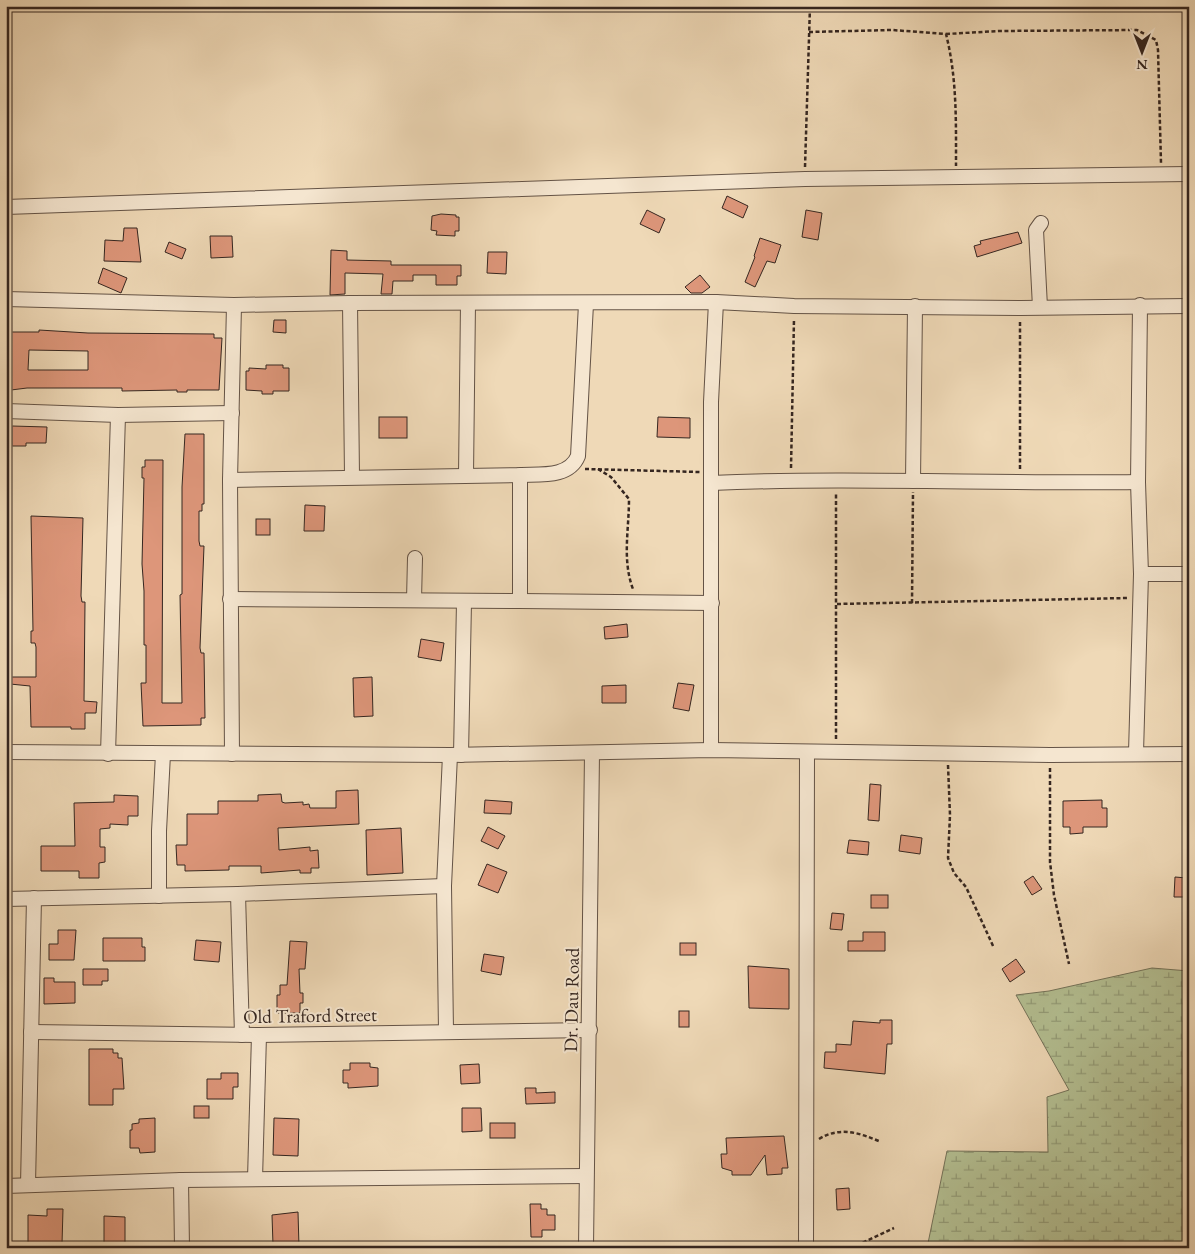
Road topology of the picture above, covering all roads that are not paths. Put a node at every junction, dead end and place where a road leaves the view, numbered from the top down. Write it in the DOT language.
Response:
graph roads {
  1 [pos="1189,174"];
  2 [pos="6,207"];
  3 [pos="1041,223"];
  4 [pos="6,299"];
  5 [pos="716,302"];
  6 [pos="350,303"];
  7 [pos="468,303"];
  8 [pos="586,304"];
  9 [pos="234,305"];
  10 [pos="1140,305"];
  11 [pos="915,306"];
  12 [pos="1189,306"];
  13 [pos="1040,307"];
  14 [pos="6,411"];
  15 [pos="232,414"];
  16 [pos="118,415"];
  17 [pos="466,475"];
  18 [pos="520,475"];
  19 [pos="352,476"];
  20 [pos="711,477"];
  21 [pos="230,480"];
  22 [pos="913,481"];
  23 [pos="1138,482"];
  24 [pos="415,558"];
  25 [pos="1141,574"];
  26 [pos="1189,574"];
  27 [pos="230,599"];
  28 [pos="414,600"];
  29 [pos="520,601"];
  30 [pos="464,602"];
  31 [pos="712,604"];
  32 [pos="711,750"];
  33 [pos="6,752"];
  34 [pos="806,752"];
  35 [pos="1136,753"];
  36 [pos="108,754"];
  37 [pos="163,754"];
  38 [pos="232,754"];
  39 [pos="592,754"];
  40 [pos="1189,754"];
  41 [pos="456,755"];
  42 [pos="444,886"];
  43 [pos="238,894"];
  44 [pos="159,896"];
  45 [pos="34,898"];
  46 [pos="6,899"];
  47 [pos="590,1030"];
  48 [pos="446,1031"];
  49 [pos="31,1032"];
  50 [pos="242,1034"];
  51 [pos="259,1034"];
  52 [pos="585,1176"];
  53 [pos="255,1179"];
  54 [pos="181,1180"];
  55 [pos="28,1185"];
  56 [pos="6,1186"];
  57 [pos="182,1248"];
  58 [pos="586,1248"];
  59 [pos="806,1248"];
  1 -- 2 [label="street"];
  3 -- 13 [label="street"];
  4 -- 9 [label="street"];
  5 -- 8 [label="street"];
  5 -- 11 [label="street"];
  5 -- 20 [label="street"];
  6 -- 7 [label="street"];
  6 -- 9 [label="street"];
  6 -- 19 [label="street"];
  7 -- 8 [label="street"];
  7 -- 17 [label="street"];
  8 -- 18 [label="street"];
  9 -- 15 [label="street"];
  10 -- 12 [label="street"];
  10 -- 13 [label="street"];
  10 -- 23 [label="street"];
  11 -- 13 [label="street"];
  11 -- 22 [label="street"];
  14 -- 16 [label="street"];
  15 -- 16 [label="street"];
  15 -- 21 [label="street"];
  16 -- 36 [label="street"];
  17 -- 18 [label="street"];
  17 -- 19 [label="street"];
  18 -- 29 [label="street"];
  19 -- 21 [label="street"];
  20 -- 22 [label="street"];
  20 -- 31 [label="street"];
  21 -- 27 [label="street"];
  22 -- 23 [label="street"];
  23 -- 25 [label="street"];
  24 -- 28 [label="street"];
  25 -- 26 [label="street"];
  25 -- 35 [label="street"];
  27 -- 28 [label="street"];
  27 -- 38 [label="street"];
  28 -- 30 [label="street"];
  29 -- 30 [label="street"];
  29 -- 31 [label="street"];
  30 -- 41 [label="street"];
  31 -- 32 [label="street"];
  32 -- 34 [label="street"];
  32 -- 39 [label="street"];
  33 -- 36 [label="street"];
  34 -- 35 [label="street"];
  34 -- 59 [label="street"];
  35 -- 40 [label="street"];
  36 -- 37 [label="street"];
  37 -- 38 [label="street"];
  37 -- 44 [label="street"];
  38 -- 41 [label="street"];
  39 -- 41 [label="street"];
  39 -- 47 [label="street, Dr. Dau Road"];
  41 -- 42 [label="street"];
  42 -- 43 [label="street"];
  42 -- 48 [label="street"];
  43 -- 44 [label="street"];
  43 -- 50 [label="street"];
  44 -- 45 [label="street"];
  45 -- 46 [label="street"];
  45 -- 49 [label="street"];
  47 -- 48 [label="street, Old Traford Street"];
  47 -- 52 [label="street, Dr. Dau Road"];
  48 -- 51 [label="street, Old Traford Street"];
  49 -- 50 [label="street, Old Traford Street"];
  49 -- 55 [label="street"];
  50 -- 51 [label="street, Old Traford Street"];
  51 -- 53 [label="street"];
  52 -- 53 [label="street"];
  52 -- 58 [label="street, Dr. Dau Road"];
  53 -- 54 [label="street"];
  54 -- 55 [label="street"];
  54 -- 57 [label="street"];
  55 -- 56 [label="street"];
}
